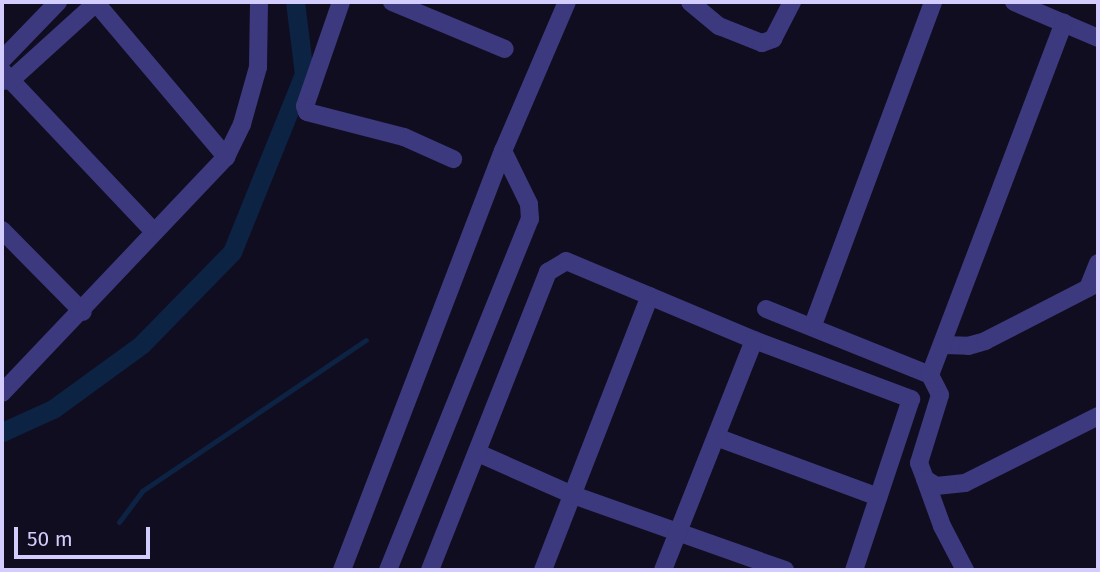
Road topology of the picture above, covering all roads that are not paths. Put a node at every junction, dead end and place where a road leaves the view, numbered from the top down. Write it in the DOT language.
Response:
graph roads {
  1 [pos="58,2"];
  2 [pos="96,2"];
  3 [pos="341,2"];
  4 [pos="391,2"];
  5 [pos="567,2"];
  6 [pos="690,2"];
  7 [pos="792,2"];
  8 [pos="933,2"];
  9 [pos="1014,2"];
  10 [pos="256,3"];
  11 [pos="1064,23"];
  12 [pos="1098,38"];
  13 [pos="505,49"];
  14 [pos="2,60"];
  15 [pos="5,77"];
  16 [pos="503,151"];
  17 [pos="226,157"];
  18 [pos="453,159"];
  19 [pos="2,232"];
  20 [pos="154,232"];
  21 [pos="1098,263"];
  22 [pos="1093,286"];
  23 [pos="650,296"];
  24 [pos="766,309"];
  25 [pos="83,312"];
  26 [pos="813,325"];
  27 [pos="754,340"];
  28 [pos="944,345"];
  29 [pos="930,375"];
  30 [pos="2,393"];
  31 [pos="1098,416"];
  32 [pos="716,438"];
  33 [pos="478,453"];
  34 [pos="925,479"];
  35 [pos="573,495"];
  36 [pos="878,497"];
  37 [pos="679,532"];
  38 [pos="342,570"];
  39 [pos="388,570"];
  40 [pos="430,570"];
  41 [pos="543,570"];
  42 [pos="663,570"];
  43 [pos="785,570"];
  44 [pos="854,570"];
  45 [pos="965,570"];
  1 -- 14 [label="street"];
  2 -- 15 [label="street"];
  2 -- 17 [label="street"];
  3 -- 18 [label="street"];
  4 -- 13 [label="street"];
  5 -- 16 [label="street"];
  6 -- 7 [label="street"];
  8 -- 26 [label="street"];
  9 -- 11 [label="street"];
  10 -- 17 [label="street"];
  11 -- 12 [label="street"];
  11 -- 28 [label="street"];
  15 -- 20 [label="street"];
  16 -- 38 [label="street"];
  16 -- 39 [label="street"];
  17 -- 20 [label="street"];
  19 -- 25 [label="street"];
  20 -- 25 [label="street"];
  21 -- 22 [label="street"];
  22 -- 28 [label="street"];
  23 -- 27 [label="street"];
  23 -- 33 [label="street"];
  23 -- 35 [label="street"];
  24 -- 26 [label="street"];
  25 -- 30 [label="street"];
  26 -- 29 [label="street"];
  27 -- 32 [label="street"];
  27 -- 36 [label="street"];
  28 -- 29 [label="street"];
  29 -- 34 [label="street"];
  31 -- 34 [label="street"];
  32 -- 36 [label="street"];
  32 -- 37 [label="street"];
  33 -- 35 [label="street"];
  33 -- 40 [label="street"];
  34 -- 45 [label="street"];
  35 -- 37 [label="street"];
  35 -- 41 [label="street"];
  36 -- 44 [label="street"];
  37 -- 42 [label="street"];
  37 -- 43 [label="street"];
}
